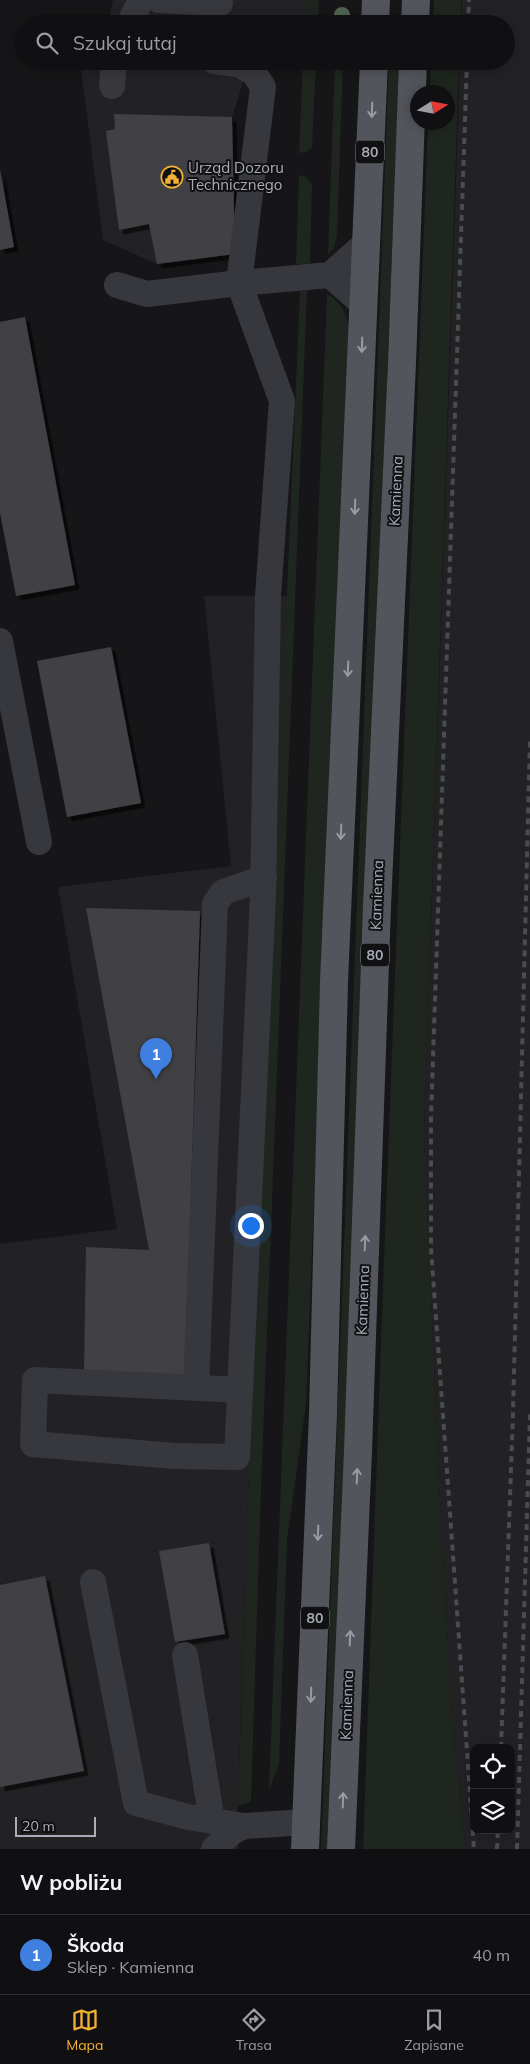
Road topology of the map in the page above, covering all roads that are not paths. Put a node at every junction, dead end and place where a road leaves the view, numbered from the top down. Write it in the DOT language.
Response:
graph roads {
  1 [pos="141,0"];
  2 [pos="159,0"];
  3 [pos="376,0"];
  4 [pos="416,0"];
  5 [pos="219,9"];
  6 [pos="134,15"];
  7 [pos="375,15"];
  8 [pos="415,15"];
  9 [pos="249,70"];
  10 [pos="374,70"];
  11 [pos="413,70"];
  12 [pos="366,244"];
  13 [pos="330,275"];
  14 [pos="239,283"];
  15 [pos="117,285"];
  16 [pos="364,305"];
  17 [pos="0,641"];
  18 [pos="40,842"];
  19 [pos="264,878"];
  20 [pos="196,1388"];
  21 [pos="240,1390"];
  22 [pos="93,1582"];
  23 [pos="185,1655"];
  24 [pos="212,1821"];
  25 [pos="306,1822"];
  26 [pos="244,1826"];
  27 [pos="214,1849"];
  28 [pos="305,1849"];
  29 [pos="341,1849"];
  1 -- 6 [label="street"];
  2 -- 5 [label="street"];
  3 -- 7 [label="main road"];
  4 -- 8 [label="main road"];
  9 -- 14 [label="street"];
  10 -- 12 [label="main road, 80, one-way"];
  29 -- 11 [label="main road, Kamienna / 80, one-way"];
  12 -- 13 [label="street"];
  12 -- 16 [label="main road, 80"];
  13 -- 14 [label="street"];
  13 -- 16 [label="street"];
  14 -- 15 [label="street"];
  14 -- 19 [label="street"];
  16 -- 25 [label="main road, 80, one-way"];
  17 -- 18 [label="street"];
  19 -- 20 [label="street"];
  19 -- 21 [label="street"];
  20 -- 21 [label="street"];
  20 -- 21 [label="street"];
  22 -- 24 [label="street"];
  23 -- 24 [label="street"];
  24 -- 26 [label="street"];
  25 -- 26 [label="street"];
  25 -- 28 [label="main road, 80"];
  26 -- 27 [label="street"];
}
